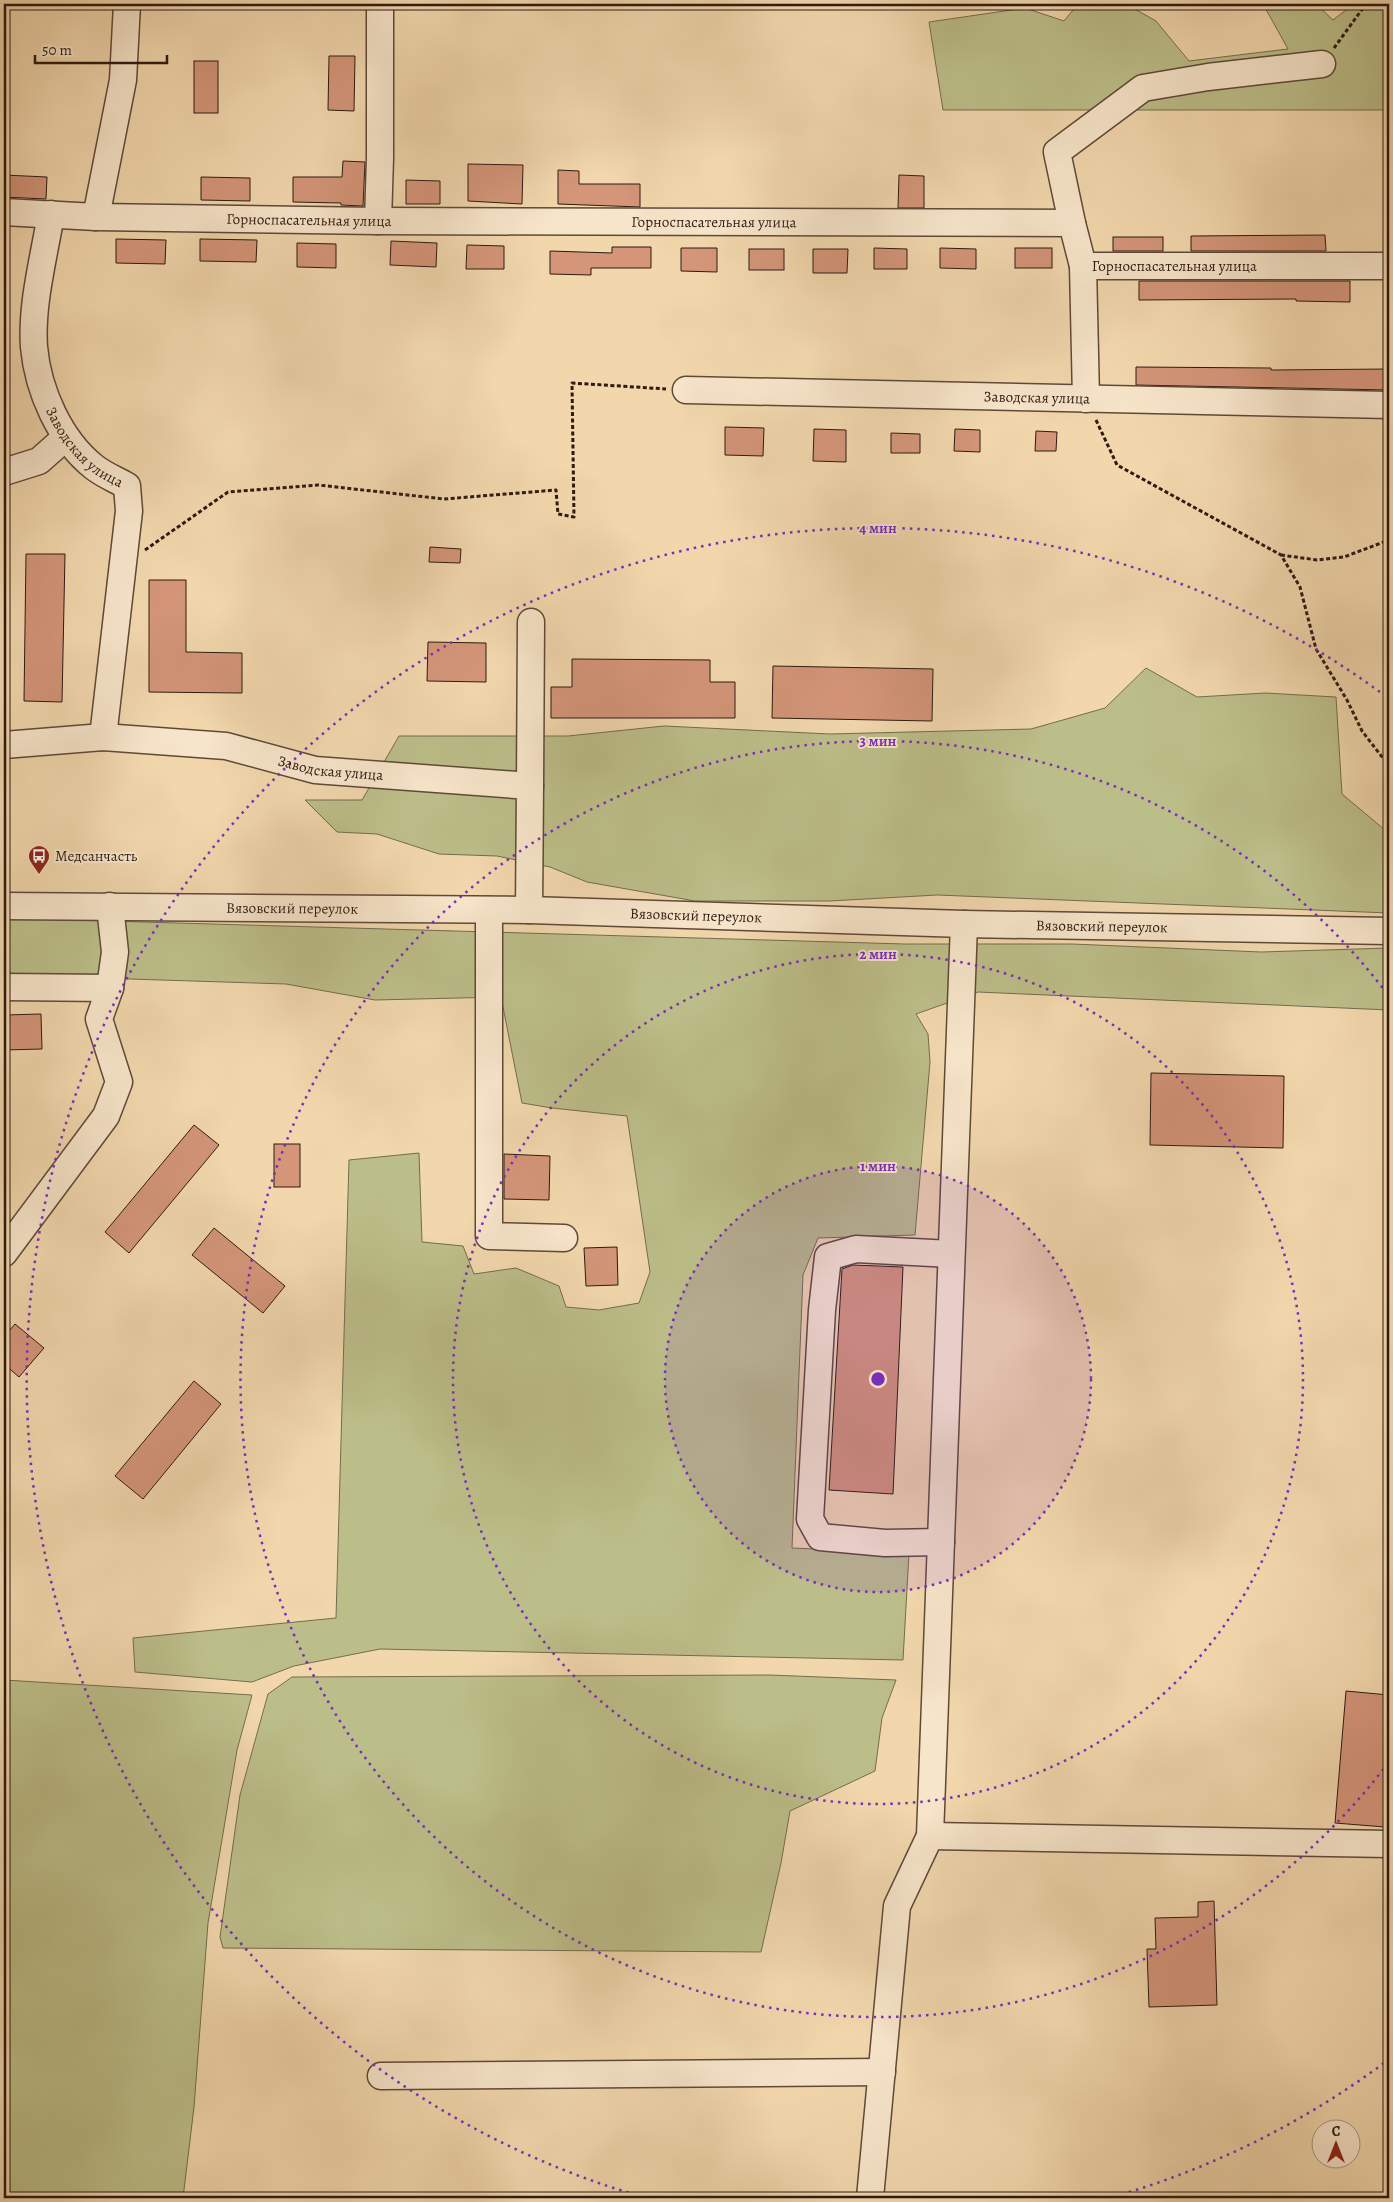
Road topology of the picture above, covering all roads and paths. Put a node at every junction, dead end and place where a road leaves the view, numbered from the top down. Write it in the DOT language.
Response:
graph roads {
  1 [pos="127,4"];
  2 [pos="380,4"];
  3 [pos="1366,4"];
  4 [pos="1322,64"];
  5 [pos="4,212"];
  6 [pos="51,214"];
  7 [pos="96,216"];
  8 [pos="378,221"];
  9 [pos="1072,223"];
  10 [pos="1083,266"];
  11 [pos="1389,266"];
  12 [pos="686,390"];
  13 [pos="1086,399"];
  14 [pos="1389,405"];
  15 [pos="65,438"];
  16 [pos="4,472"];
  17 [pos="1389,540"];
  18 [pos="1281,555"];
  19 [pos="122,567"];
  20 [pos="531,622"];
  21 [pos="103,737"];
  22 [pos="4,745"];
  23 [pos="1389,766"];
  24 [pos="530,786"];
  25 [pos="4,906"];
  26 [pos="110,906"];
  27 [pos="489,910"];
  28 [pos="529,910"];
  29 [pos="964,924"];
  30 [pos="1389,931"];
  31 [pos="4,986"];
  32 [pos="110,988"];
  33 [pos="564,1238"];
  34 [pos="5,1250"];
  35 [pos="952,1254"];
  36 [pos="941,1542"];
  37 [pos="930,1836"];
  38 [pos="1389,1844"];
  39 [pos="882,2072"];
  40 [pos="381,2076"];
  41 [pos="870,2198"];
  1 -- 7 [label="street"];
  2 -- 8 [label="street"];
  3 -- 4 [label="path"];
  4 -- 9 [label="street"];
  5 -- 6 [label="street, Горноспасательная улица"];
  6 -- 7 [label="street, Горноспасательная улица"];
  6 -- 15 [label="street, Заводская улица"];
  7 -- 8 [label="street, Горноспасательная улица"];
  8 -- 9 [label="street, Горноспасательная улица"];
  9 -- 10 [label="street, Горноспасательная улица"];
  10 -- 11 [label="street, Горноспасательная улица"];
  10 -- 13 [label="street"];
  12 -- 13 [label="street, Заводская улица"];
  12 -- 19 [label="path"];
  13 -- 14 [label="street, Заводская улица"];
  13 -- 18 [label="path"];
  15 -- 16 [label="street"];
  15 -- 19 [label="street, Заводская улица"];
  17 -- 18 [label="path"];
  18 -- 23 [label="path"];
  19 -- 21 [label="street, Заводская улица"];
  20 -- 24 [label="street"];
  21 -- 22 [label="street, Заводская улица"];
  21 -- 24 [label="street, Заводская улица"];
  24 -- 28 [label="street"];
  25 -- 26 [label="street, Вязовский переулок"];
  26 -- 27 [label="street, Вязовский переулок"];
  26 -- 32 [label="street"];
  27 -- 28 [label="street, Вязовский переулок"];
  27 -- 33 [label="street"];
  28 -- 29 [label="street, Вязовский переулок"];
  29 -- 30 [label="street, Вязовский переулок"];
  29 -- 35 [label="street"];
  31 -- 32 [label="street"];
  32 -- 34 [label="street"];
  35 -- 36 [label="street"];
  35 -- 36 [label="street"];
  36 -- 37 [label="street"];
  37 -- 38 [label="street"];
  37 -- 39 [label="street"];
  39 -- 40 [label="street"];
  39 -- 41 [label="street"];
}
